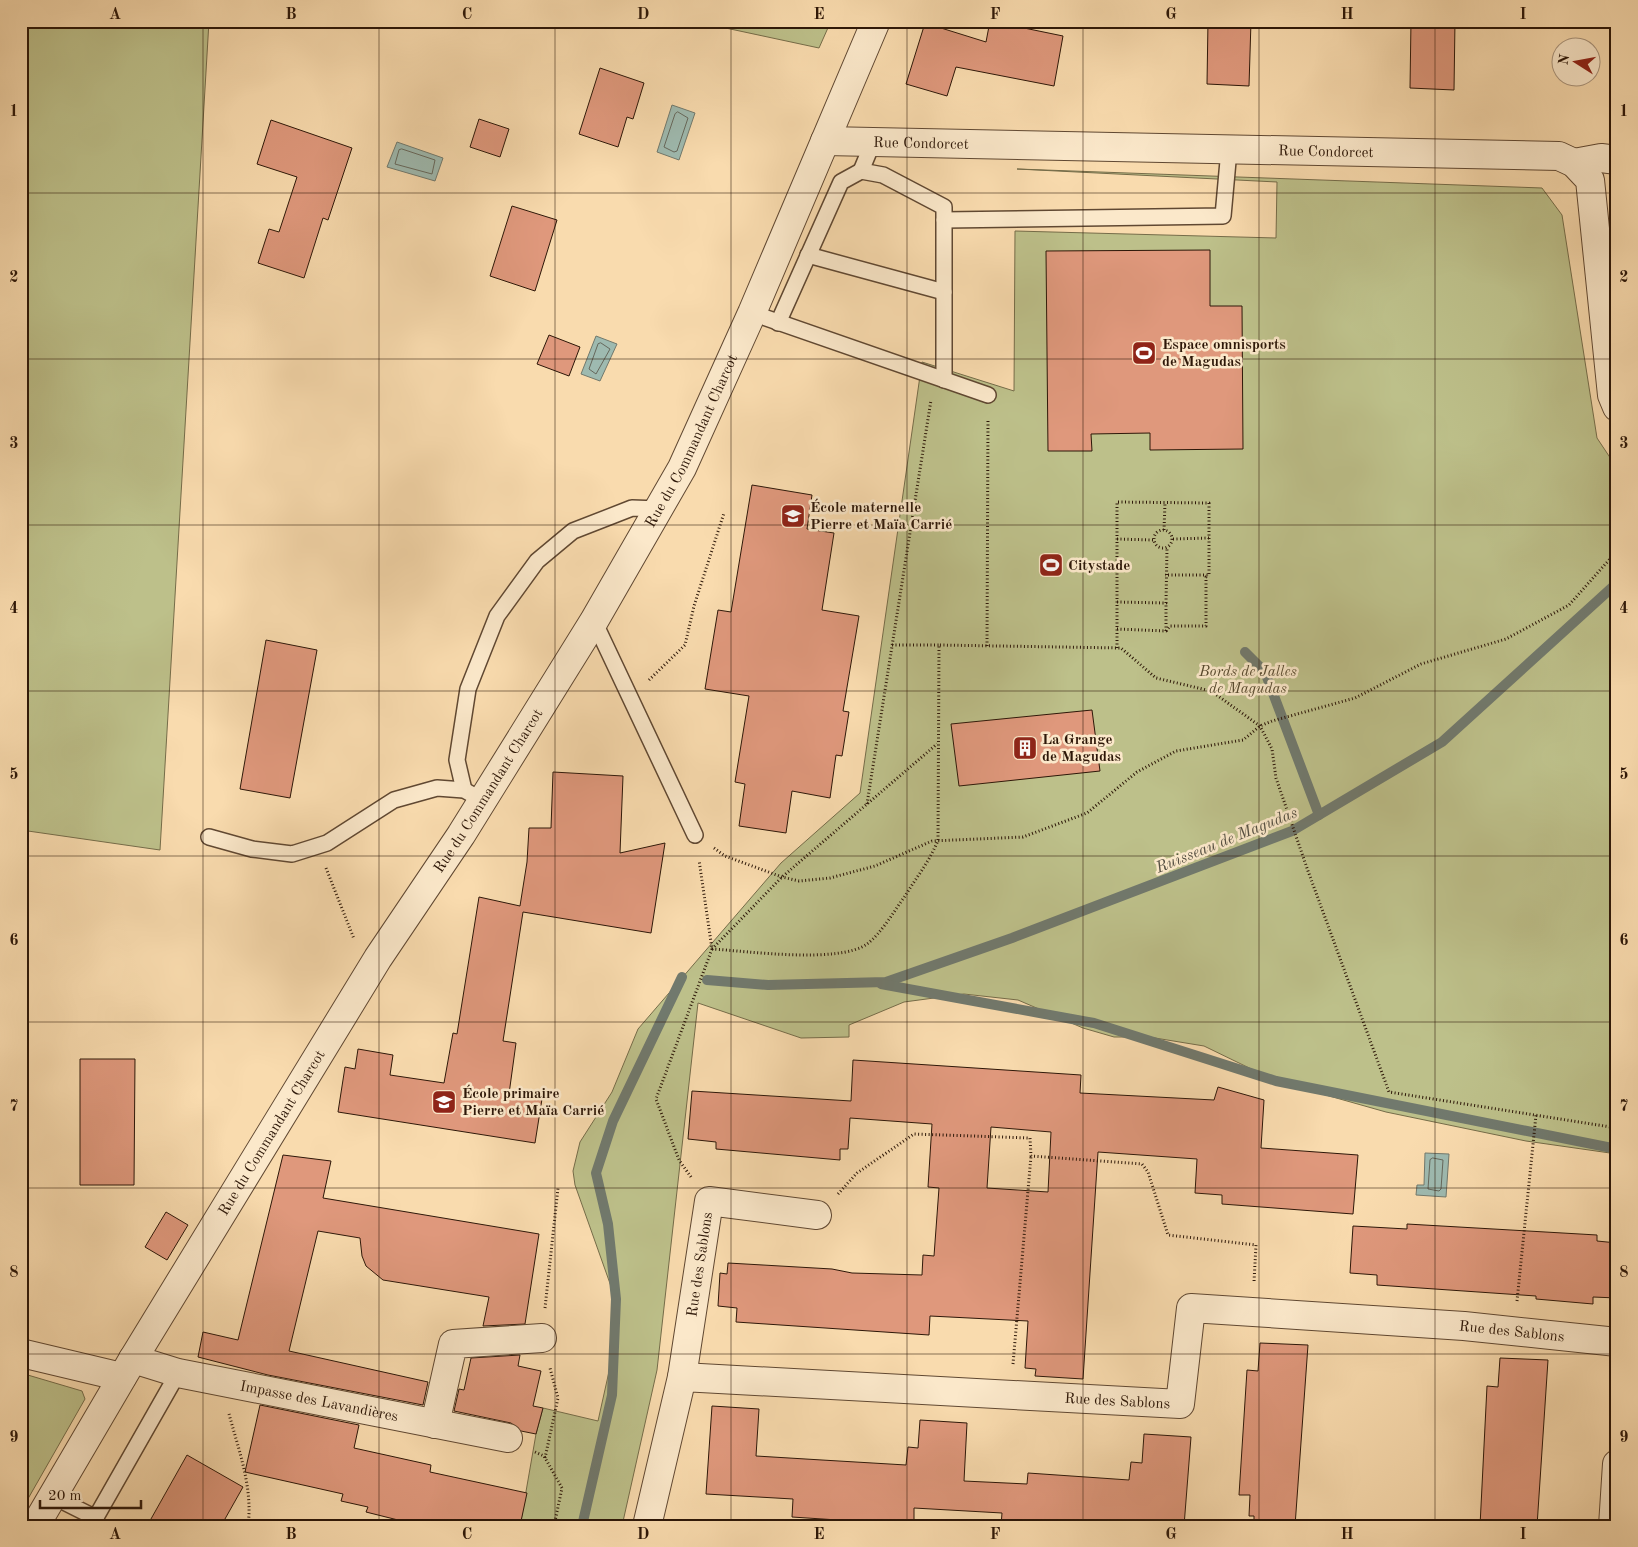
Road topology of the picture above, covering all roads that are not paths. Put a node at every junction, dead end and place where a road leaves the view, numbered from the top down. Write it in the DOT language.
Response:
graph roads {
  1 [pos="876,21"];
  2 [pos="825,141"];
  3 [pos="873,142"];
  4 [pos="1229,150"];
  5 [pos="1617,160"];
  6 [pos="1574,163"];
  7 [pos="861,172"];
  8 [pos="944,220"];
  9 [pos="808,255"];
  10 [pos="944,292"];
  11 [pos="752,313"];
  12 [pos="778,322"];
  13 [pos="939,378"];
  14 [pos="988,395"];
  15 [pos="1617,407"];
  16 [pos="659,508"];
  17 [pos="594,621"];
  18 [pos="473,795"];
  19 [pos="695,835"];
  20 [pos="209,837"];
  21 [pos="818,1215"];
  22 [pos="542,1338"];
  23 [pos="1617,1342"];
  24 [pos="21,1353"];
  25 [pos="128,1368"];
  26 [pos="178,1373"];
  27 [pos="682,1376"];
  28 [pos="435,1424"];
  29 [pos="508,1438"];
  30 [pos="1617,1464"];
  31 [pos="52,1496"];
  32 [pos="93,1522"];
  33 [pos="35,1526"];
  34 [pos="647,1526"];
  35 [pos="1613,1526"];
  1 -- 2 [label="street, Rue du Commandant Charcot"];
  2 -- 3 [label="street, Rue Condorcet"];
  2 -- 11 [label="street, Rue du Commandant Charcot"];
  3 -- 4 [label="street, Rue Condorcet"];
  3 -- 7 [label="lane"];
  4 -- 6 [label="street, Rue Condorcet"];
  4 -- 8 [label="lane"];
  5 -- 6 [label="street"];
  6 -- 15 [label="street"];
  7 -- 8 [label="lane"];
  7 -- 9 [label="lane"];
  8 -- 10 [label="lane"];
  9 -- 10 [label="lane"];
  9 -- 12 [label="lane"];
  10 -- 13 [label="lane"];
  11 -- 12 [label="lane"];
  11 -- 16 [label="street, Rue du Commandant Charcot"];
  12 -- 13 [label="lane"];
  13 -- 14 [label="lane"];
  16 -- 17 [label="street, Rue du Commandant Charcot"];
  16 -- 18 [label="lane"];
  17 -- 18 [label="street, Rue du Commandant Charcot"];
  17 -- 19 [label="lane"];
  18 -- 20 [label="lane"];
  18 -- 25 [label="street, Rue du Commandant Charcot"];
  21 -- 27 [label="street, Rue des Sablons"];
  22 -- 28 [label="street"];
  23 -- 27 [label="street, Rue des Sablons"];
  24 -- 25 [label="street, Impasse des Lavandières"];
  25 -- 26 [label="street, Impasse des Lavandières"];
  25 -- 31 [label="street, Rue du Commandant Charcot"];
  26 -- 28 [label="street, Impasse des Lavandières"];
  26 -- 32 [label="lane"];
  27 -- 34 [label="street, Rue des Sablons"];
  28 -- 29 [label="street, Impasse des Lavandières"];
  30 -- 35 [label="street"];
  31 -- 32 [label="lane"];
  31 -- 33 [label="street, Rue du Commandant Charcot"];
}
